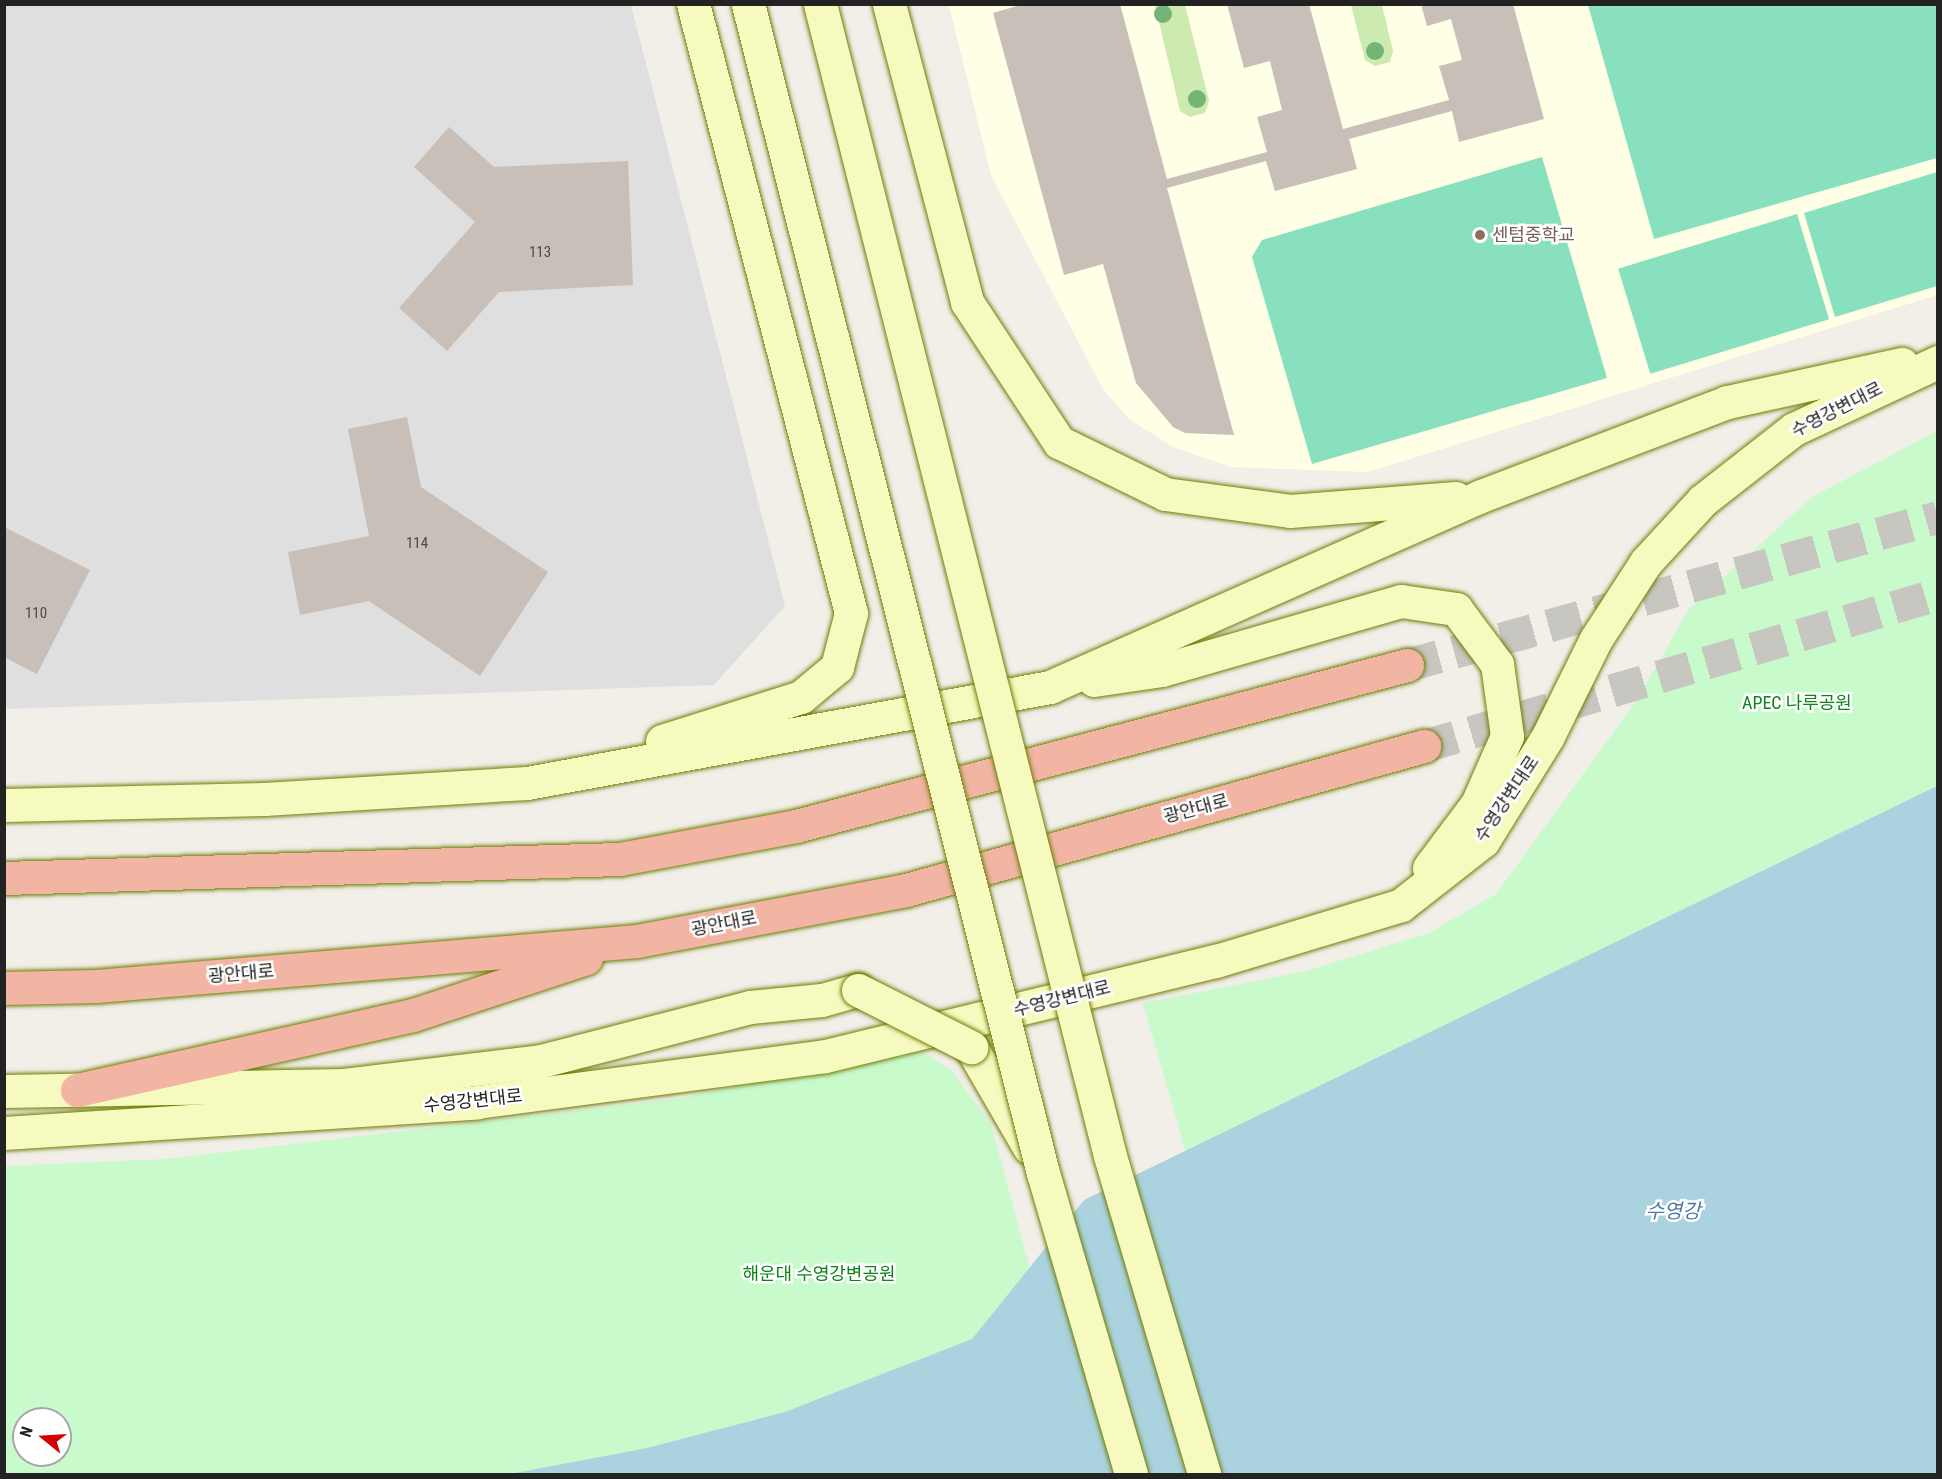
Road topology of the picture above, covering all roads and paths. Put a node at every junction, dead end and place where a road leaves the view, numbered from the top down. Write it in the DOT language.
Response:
graph roads {
  1 [pos="693,4"];
  2 [pos="748,4"];
  3 [pos="820,4"];
  4 [pos="889,4"];
  5 [pos="1938,356"];
  6 [pos="1938,362"];
  7 [pos="1481,496"];
  8 [pos="1407,665"];
  9 [pos="1050,687"];
  10 [pos="1424,746"];
  11 [pos="527,783"];
  12 [pos="4,805"];
  13 [pos="4,878"];
  14 [pos="1401,905"];
  15 [pos="637,941"];
  16 [pos="4,988"];
  17 [pos="4,1090"];
  18 [pos="77,1090"];
  19 [pos="4,1132"];
  20 [pos="1042,1173"];
  21 [pos="1131,1474"];
  22 [pos="1204,1474"];
  1 -- 11 [label="main road"];
  2 -- 20 [label="main road, bridge"];
  3 -- 22 [label="main road, bridge"];
  4 -- 7 [label="main road"];
  5 -- 7 [label="main road, 수영강변대로"];
  6 -- 14 [label="main road, 수영강변대로"];
  7 -- 9 [label="main road"];
  8 -- 13 [label="highway"];
  9 -- 11 [label="main road"];
  9 -- 14 [label="main road"];
  10 -- 15 [label="highway, 광안대로"];
  11 -- 12 [label="main road"];
  14 -- 19 [label="main road, 수영강변대로"];
  15 -- 16 [label="highway, 광안대로"];
  15 -- 18 [label="highway"];
  17 -- 18 [label="main road"];
  18 -- 20 [label="main road, bridge"];
  20 -- 21 [label="main road, bridge"];
}
